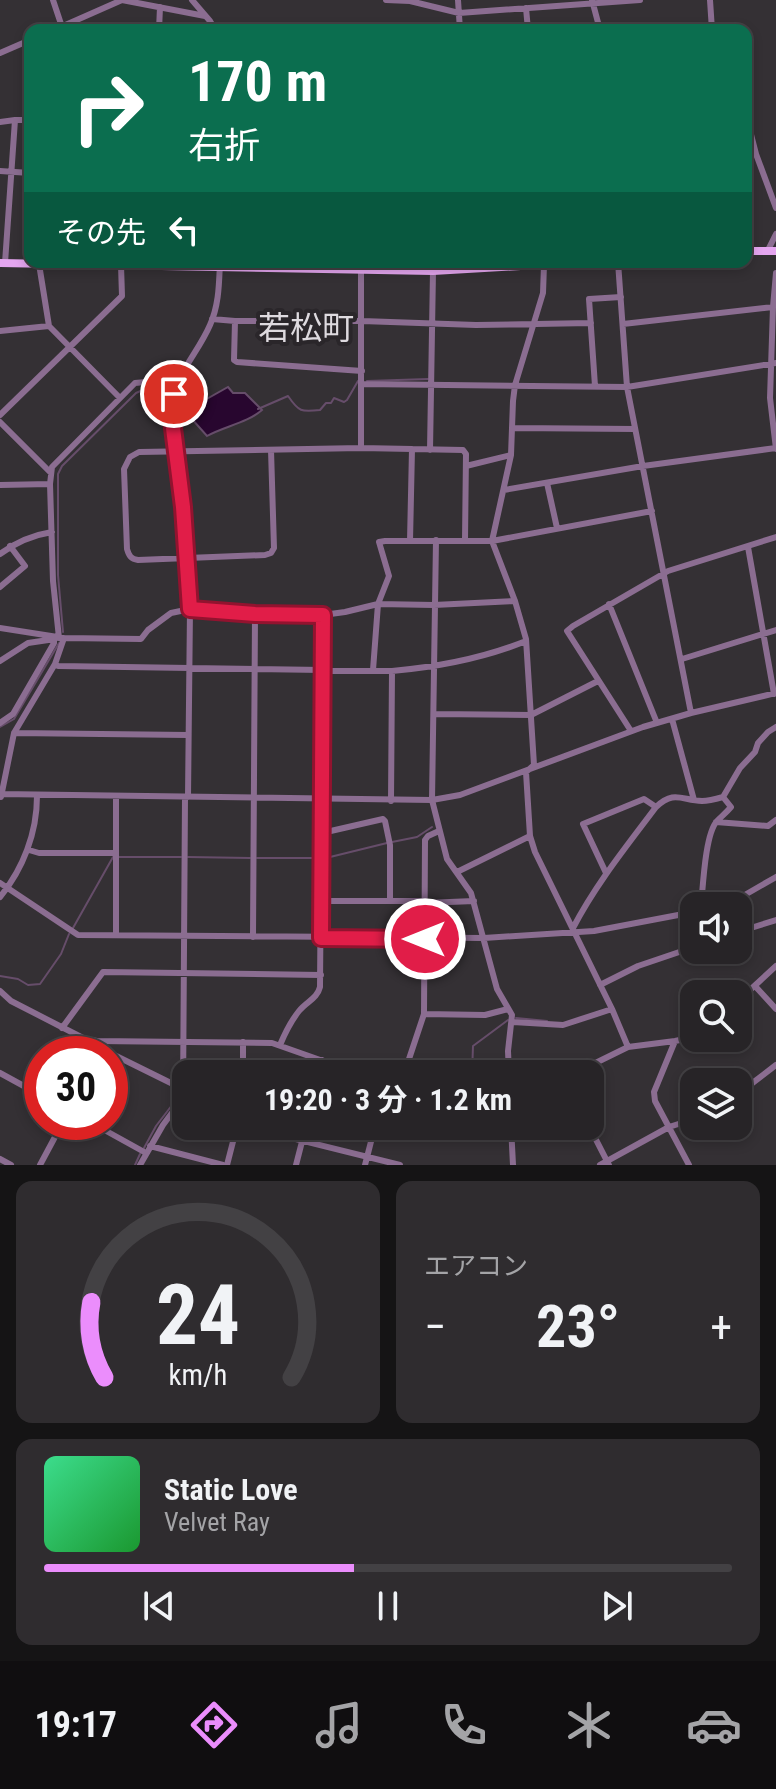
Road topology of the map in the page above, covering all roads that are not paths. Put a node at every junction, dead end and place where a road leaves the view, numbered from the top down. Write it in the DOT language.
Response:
graph roads {
  1 [pos="53,0"];
  2 [pos="122,0"];
  3 [pos="192,0"];
  4 [pos="386,0"];
  5 [pos="410,0"];
  6 [pos="458,0"];
  7 [pos="506,0"];
  8 [pos="640,0"];
  9 [pos="710,0"];
  10 [pos="593,2"];
  11 [pos="554,3"];
  12 [pos="160,7"];
  13 [pos="526,8"];
  14 [pos="507,10"];
  15 [pos="459,13"];
  16 [pos="205,16"];
  17 [pos="62,24"];
  18 [pos="71,24"];
  19 [pos="159,24"];
  20 [pos="211,24"];
  21 [pos="460,24"];
  22 [pos="527,24"];
  23 [pos="598,24"];
  24 [pos="712,24"];
  25 [pos="24,43"];
  26 [pos="0,53"];
  27 [pos="15,120"];
  28 [pos="24,120"];
  29 [pos="0,122"];
  30 [pos="752,138"];
  31 [pos="756,154"];
  32 [pos="752,156"];
  33 [pos="0,171"];
  34 [pos="12,172"];
  35 [pos="24,173"];
  36 [pos="776,208"];
  37 [pos="776,234"];
  38 [pos="772,250"];
  39 [pos="752,251"];
  40 [pos="3,263"];
  41 [pos="24,264"];
  42 [pos="40,268"];
  43 [pos="121,268"];
  44 [pos="220,268"];
  45 [pos="346,268"];
  46 [pos="373,268"];
  47 [pos="392,268"];
  48 [pos="469,268"];
  49 [pos="506,268"];
  50 [pos="544,268"];
  51 [pos="619,268"];
  52 [pos="361,270"];
  53 [pos="433,271"];
  54 [pos="467,271"];
  55 [pos="776,273"];
  56 [pos="621,297"];
  57 [pos="773,307"];
  58 [pos="212,319"];
  59 [pos="235,321"];
  60 [pos="362,321"];
  61 [pos="591,323"];
  62 [pos="432,324"];
  63 [pos="535,324"];
  64 [pos="623,324"];
  65 [pos="49,326"];
  66 [pos="0,331"];
  67 [pos="69,347"];
  68 [pos="774,364"];
  69 [pos="362,371"];
  70 [pos="362,384"];
  71 [pos="431,384"];
  72 [pos="176,385"];
  73 [pos="515,385"];
  74 [pos="595,386"];
  75 [pos="627,387"];
  76 [pos="120,398"];
  77 [pos="0,415"];
  78 [pos="0,422"];
  79 [pos="512,428"];
  80 [pos="635,429"];
  81 [pos="361,448"];
  82 [pos="412,449"];
  83 [pos="776,449"];
  84 [pos="271,450"];
  85 [pos="430,450"];
  86 [pos="176,451"];
  87 [pos="511,455"];
  88 [pos="466,466"];
  89 [pos="643,466"];
  90 [pos="51,473"];
  91 [pos="547,483"];
  92 [pos="50,484"];
  93 [pos="0,485"];
  94 [pos="504,490"];
  95 [pos="652,511"];
  96 [pos="557,528"];
  97 [pos="52,532"];
  98 [pos="776,537"];
  99 [pos="436,540"];
  100 [pos="465,540"];
  101 [pos="410,541"];
  102 [pos="492,541"];
  103 [pos="10,546"];
  104 [pos="748,547"];
  105 [pos="0,554"];
  106 [pos="187,557"];
  107 [pos="665,573"];
  108 [pos="0,587"];
  109 [pos="515,601"];
  110 [pos="378,604"];
  111 [pos="609,604"];
  112 [pos="434,605"];
  113 [pos="190,609"];
  114 [pos="255,614"];
  115 [pos="323,615"];
  116 [pos="0,628"];
  117 [pos="776,630"];
  118 [pos="763,634"];
  119 [pos="59,638"];
  120 [pos="526,641"];
  121 [pos="682,659"];
  122 [pos="0,661"];
  123 [pos="55,664"];
  124 [pos="434,664"];
  125 [pos="189,668"];
  126 [pos="255,669"];
  127 [pos="324,670"];
  128 [pos="373,670"];
  129 [pos="392,671"];
  130 [pos="598,681"];
  131 [pos="775,693"];
  132 [pos="691,713"];
  133 [pos="434,714"];
  134 [pos="531,715"];
  135 [pos="672,719"];
  136 [pos="0,723"];
  137 [pos="657,723"];
  138 [pos="776,727"];
  139 [pos="631,731"];
  140 [pos="14,733"];
  141 [pos="188,735"];
  142 [pos="526,772"];
  143 [pos="1,796"];
  144 [pos="37,796"];
  145 [pos="116,797"];
  146 [pos="187,797"];
  147 [pos="723,797"];
  148 [pos="254,798"];
  149 [pos="322,800"];
  150 [pos="432,800"];
  151 [pos="694,800"];
  152 [pos="391,801"];
  153 [pos="656,807"];
  154 [pos="776,820"];
  155 [pos="716,822"];
  156 [pos="439,831"];
  157 [pos="322,833"];
  158 [pos="530,836"];
  159 [pos="29,850"];
  160 [pos="116,853"];
  161 [pos="457,872"];
  162 [pos="606,873"];
  163 [pos="776,877"];
  164 [pos="0,883"];
  165 [pos="8,888"];
  166 [pos="703,892"];
  167 [pos="750,892"];
  168 [pos="0,897"];
  169 [pos="390,900"];
  170 [pos="322,901"];
  171 [pos="474,901"];
  172 [pos="425,902"];
  173 [pos="680,914"];
  174 [pos="776,920"];
  175 [pos="752,928"];
  176 [pos="574,931"];
  177 [pos="116,935"];
  178 [pos="183,937"];
  179 [pos="253,937"];
  180 [pos="321,938"];
  181 [pos="484,938"];
  182 [pos="425,939"];
  183 [pos="680,952"];
  184 [pos="776,966"];
  185 [pos="184,973"];
  186 [pos="321,975"];
  187 [pos="600,985"];
  188 [pos="755,986"];
  189 [pos="752,989"];
  190 [pos="0,991"];
  191 [pos="508,1009"];
  192 [pos="612,1009"];
  193 [pos="776,1009"];
  194 [pos="424,1014"];
  195 [pos="513,1022"];
  196 [pos="62,1028"];
  197 [pos="79,1036"];
  198 [pos="680,1040"];
  199 [pos="675,1041"];
  200 [pos="128,1042"];
  201 [pos="243,1042"];
  202 [pos="183,1043"];
  203 [pos="280,1045"];
  204 [pos="628,1047"];
  205 [pos="183,1060"];
  206 [pos="243,1060"];
  207 [pos="322,1060"];
  208 [pos="409,1060"];
  209 [pos="508,1060"];
  210 [pos="602,1060"];
  211 [pos="128,1064"];
  212 [pos="776,1065"];
  213 [pos="0,1073"];
  214 [pos="752,1083"];
  215 [pos="172,1084"];
  216 [pos="24,1086"];
  217 [pos="172,1114"];
  218 [pos="680,1123"];
  219 [pos="669,1127"];
  220 [pos="53,1140"];
  221 [pos="128,1140"];
  222 [pos="233,1140"];
  223 [pos="302,1140"];
  224 [pos="371,1140"];
  225 [pos="512,1140"];
  226 [pos="596,1140"];
  227 [pos="148,1149"];
  228 [pos="367,1157"];
  229 [pos="0,1159"];
  230 [pos="608,1163"];
  231 [pos="11,1165"];
  232 [pos="40,1165"];
  233 [pos="140,1165"];
  234 [pos="225,1165"];
  235 [pos="296,1165"];
  236 [pos="365,1165"];
  237 [pos="400,1165"];
  238 [pos="513,1165"];
  239 [pos="600,1165"];
  240 [pos="689,1165"];
  1 -- 17 [label="street"];
  2 -- 12 [label="street"];
  2 -- 18 [label="street"];
  3 -- 16 [label="street"];
  4 -- 5 [label="street"];
  5 -- 15 [label="street"];
  6 -- 15 [label="street"];
  7 -- 14 [label="street"];
  8 -- 10 [label="street"];
  9 -- 24 [label="street"];
  10 -- 11 [label="street"];
  10 -- 23 [label="street"];
  11 -- 13 [label="street"];
  12 -- 16 [label="street"];
  12 -- 19 [label="street"];
  13 -- 14 [label="street"];
  13 -- 22 [label="street"];
  14 -- 15 [label="street"];
  15 -- 21 [label="street"];
  16 -- 20 [label="street"];
  25 -- 26 [label="street"];
  27 -- 28 [label="street"];
  27 -- 29 [label="street"];
  27 -- 34 [label="street"];
  30 -- 31 [label="street"];
  31 -- 32 [label="street"];
  31 -- 36 [label="street"];
  33 -- 34 [label="street"];
  34 -- 35 [label="street"];
  34 -- 40 [label="street"];
  37 -- 38 [label="street"];
  38 -- 39 [label="main road"];
  40 -- 41 [label="main road"];
  42 -- 65 [label="street"];
  43 -- 67 [label="street"];
  44 -- 58 [label="street"];
  45 -- 52 [label="main road"];
  46 -- 52 [label="main road"];
  47 -- 53 [label="main road"];
  48 -- 54 [label="street"];
  49 -- 54 [label="main road"];
  50 -- 63 [label="street"];
  51 -- 56 [label="street"];
  52 -- 60 [label="street"];
  53 -- 54 [label="main road"];
  53 -- 62 [label="street"];
  55 -- 57 [label="street"];
  56 -- 61 [label="street"];
  56 -- 64 [label="street"];
  57 -- 64 [label="street"];
  57 -- 68 [label="street"];
  58 -- 59 [label="street"];
  58 -- 72 [label="street"];
  59 -- 60 [label="street"];
  59 -- 69 [label="street"];
  60 -- 62 [label="street"];
  60 -- 69 [label="street"];
  61 -- 63 [label="street"];
  61 -- 74 [label="street"];
  62 -- 63 [label="street"];
  62 -- 71 [label="street"];
  63 -- 73 [label="street"];
  64 -- 75 [label="street"];
  65 -- 66 [label="street"];
  65 -- 67 [label="street"];
  67 -- 76 [label="street"];
  67 -- 77 [label="street"];
  68 -- 75 [label="street"];
  68 -- 83 [label="street"];
  69 -- 70 [label="street"];
  70 -- 71 [label="street"];
  70 -- 81 [label="street"];
  71 -- 73 [label="street"];
  71 -- 85 [label="street"];
  72 -- 76 [label="street"];
  72 -- 86 [label="street"];
  73 -- 74 [label="street"];
  73 -- 79 [label="street"];
  74 -- 75 [label="street"];
  75 -- 80 [label="street"];
  76 -- 90 [label="street"];
  78 -- 90 [label="street"];
  79 -- 80 [label="street"];
  79 -- 87 [label="street"];
  80 -- 89 [label="street"];
  81 -- 82 [label="street"];
  81 -- 84 [label="street"];
  82 -- 85 [label="street"];
  82 -- 101 [label="street"];
  83 -- 89 [label="street"];
  84 -- 86 [label="street"];
  84 -- 106 [label="street"];
  85 -- 88 [label="street"];
  86 -- 106 [label="street"];
  86 -- 106 [label="street"];
  87 -- 88 [label="street"];
  87 -- 94 [label="street"];
  88 -- 100 [label="street"];
  89 -- 91 [label="street"];
  89 -- 95 [label="street"];
  90 -- 92 [label="street"];
  91 -- 94 [label="street"];
  91 -- 96 [label="street"];
  92 -- 93 [label="street"];
  92 -- 97 [label="street"];
  94 -- 102 [label="street"];
  95 -- 96 [label="street"];
  95 -- 107 [label="street"];
  96 -- 102 [label="street"];
  97 -- 103 [label="street"];
  97 -- 119 [label="street"];
  98 -- 104 [label="street"];
  99 -- 100 [label="street"];
  99 -- 101 [label="street"];
  99 -- 112 [label="street"];
  100 -- 102 [label="street"];
  101 -- 110 [label="street"];
  102 -- 109 [label="street"];
  103 -- 105 [label="street"];
  103 -- 108 [label="street"];
  104 -- 107 [label="street"];
  104 -- 118 [label="street"];
  106 -- 113 [label="street"];
  107 -- 111 [label="street"];
  107 -- 121 [label="street"];
  109 -- 112 [label="street"];
  109 -- 120 [label="street"];
  110 -- 112 [label="street"];
  110 -- 115 [label="street"];
  110 -- 128 [label="street"];
  111 -- 130 [label="street"];
  111 -- 137 [label="street"];
  112 -- 124 [label="street"];
  113 -- 114 [label="street"];
  113 -- 119 [label="street"];
  113 -- 125 [label="street"];
  114 -- 115 [label="street"];
  114 -- 126 [label="street"];
  115 -- 127 [label="street"];
  116 -- 119 [label="street"];
  117 -- 118 [label="street"];
  118 -- 121 [label="street"];
  118 -- 131 [label="street"];
  119 -- 122 [label="street"];
  119 -- 123 [label="street"];
  119 -- 136 [label="street"];
  120 -- 124 [label="street"];
  120 -- 134 [label="street"];
  121 -- 132 [label="street"];
  123 -- 125 [label="street"];
  123 -- 140 [label="street"];
  124 -- 129 [label="street"];
  124 -- 133 [label="street"];
  125 -- 126 [label="street"];
  125 -- 141 [label="street"];
  126 -- 127 [label="street"];
  126 -- 148 [label="street"];
  127 -- 128 [label="street"];
  127 -- 149 [label="street"];
  128 -- 129 [label="street"];
  129 -- 152 [label="street"];
  130 -- 134 [label="street"];
  130 -- 139 [label="street"];
  131 -- 132 [label="street"];
  132 -- 135 [label="street"];
  133 -- 134 [label="street"];
  133 -- 150 [label="street"];
  134 -- 142 [label="street"];
  135 -- 137 [label="street"];
  135 -- 151 [label="street"];
  137 -- 139 [label="street"];
  138 -- 147 [label="street"];
  139 -- 142 [label="street"];
  140 -- 141 [label="street"];
  140 -- 143 [label="street"];
  141 -- 146 [label="street"];
  142 -- 150 [label="street"];
  142 -- 158 [label="street"];
  143 -- 144 [label="street"];
  144 -- 145 [label="street"];
  144 -- 159 [label="street"];
  145 -- 146 [label="street"];
  145 -- 160 [label="street"];
  146 -- 148 [label="street"];
  146 -- 178 [label="street"];
  147 -- 151 [label="street"];
  147 -- 155 [label="street"];
  148 -- 149 [label="street"];
  148 -- 179 [label="street"];
  149 -- 152 [label="street"];
  149 -- 157 [label="street"];
  150 -- 152 [label="street"];
  150 -- 156 [label="street"];
  151 -- 153 [label="street"];
  153 -- 162 [label="street"];
  153 -- 162 [label="street"];
  154 -- 155 [label="street"];
  155 -- 166 [label="street"];
  156 -- 161 [label="street"];
  156 -- 172 [label="street"];
  157 -- 169 [label="street"];
  157 -- 170 [label="street"];
  158 -- 161 [label="street"];
  158 -- 176 [label="street"];
  159 -- 160 [label="street"];
  159 -- 165 [label="street"];
  160 -- 177 [label="street"];
  161 -- 171 [label="street"];
  162 -- 176 [label="street"];
  163 -- 167 [label="street"];
  164 -- 165 [label="street"];
  165 -- 168 [label="street"];
  165 -- 177 [label="street"];
  169 -- 170 [label="street"];
  169 -- 172 [label="street"];
  170 -- 180 [label="street"];
  171 -- 172 [label="street"];
  171 -- 181 [label="street"];
  172 -- 182 [label="street"];
  173 -- 176 [label="street"];
  174 -- 175 [label="street"];
  176 -- 181 [label="street"];
  176 -- 187 [label="street"];
  177 -- 178 [label="street"];
  178 -- 179 [label="street"];
  178 -- 185 [label="street"];
  179 -- 180 [label="street"];
  180 -- 182 [label="street"];
  180 -- 186 [label="street"];
  181 -- 182 [label="street"];
  181 -- 191 [label="street"];
  182 -- 194 [label="street"];
  183 -- 187 [label="street"];
  184 -- 188 [label="street"];
  185 -- 186 [label="street"];
  185 -- 196 [label="street"];
  185 -- 202 [label="street"];
  186 -- 203 [label="street"];
  187 -- 192 [label="street"];
  188 -- 189 [label="street"];
  188 -- 193 [label="street"];
  190 -- 196 [label="street"];
  191 -- 194 [label="street"];
  191 -- 195 [label="street"];
  192 -- 195 [label="street"];
  192 -- 204 [label="street"];
  194 -- 208 [label="street"];
  195 -- 209 [label="street"];
  196 -- 197 [label="street"];
  198 -- 199 [label="street"];
  199 -- 204 [label="street"];
  199 -- 219 [label="street"];
  200 -- 202 [label="street"];
  201 -- 202 [label="street"];
  201 -- 203 [label="street"];
  201 -- 206 [label="street"];
  202 -- 205 [label="street"];
  203 -- 207 [label="street"];
  204 -- 210 [label="street"];
  211 -- 215 [label="street"];
  212 -- 214 [label="street"];
  213 -- 216 [label="street"];
  217 -- 227 [label="street"];
  218 -- 219 [label="street"];
  219 -- 230 [label="street"];
  219 -- 240 [label="street"];
  220 -- 232 [label="street"];
  221 -- 227 [label="street"];
  222 -- 234 [label="street"];
  223 -- 228 [label="street"];
  223 -- 235 [label="street"];
  224 -- 228 [label="street"];
  225 -- 238 [label="street"];
  226 -- 230 [label="street"];
  227 -- 233 [label="street"];
  227 -- 234 [label="street"];
  228 -- 236 [label="street"];
  228 -- 237 [label="street"];
  229 -- 231 [label="street"];
  230 -- 239 [label="street"];
}
